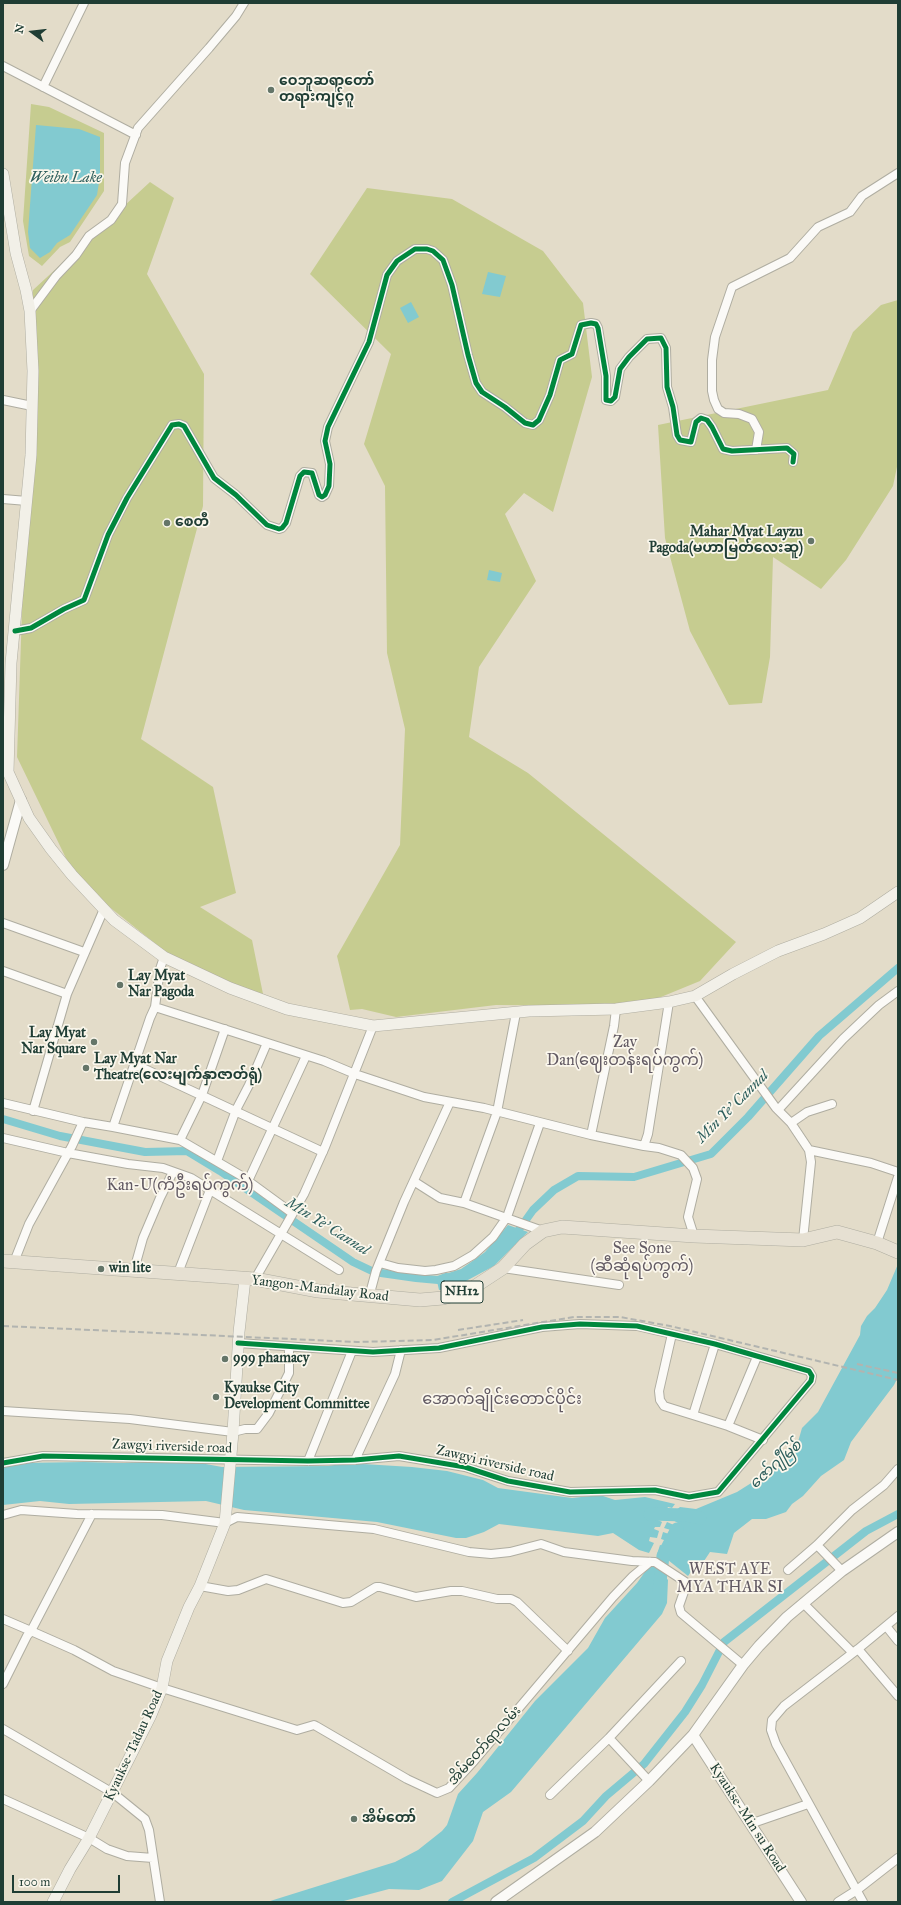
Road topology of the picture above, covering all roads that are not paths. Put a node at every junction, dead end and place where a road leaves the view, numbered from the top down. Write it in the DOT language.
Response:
graph roads {
  1 [pos="84,3"];
  2 [pos="244,3"];
  3 [pos="3,66"];
  4 [pos="42,87"];
  5 [pos="136,135"];
  6 [pos="898,173"];
  7 [pos="3,181"];
  8 [pos="30,311"];
  9 [pos="3,400"];
  10 [pos="32,406"];
  11 [pos="756,450"];
  12 [pos="793,462"];
  13 [pos="3,500"];
  14 [pos="27,501"];
  15 [pos="14,631"];
  16 [pos="7,658"];
  17 [pos="7,698"];
  18 [pos="6,770"];
  19 [pos="21,800"];
  20 [pos="3,865"];
  21 [pos="898,892"];
  22 [pos="104,909"];
  23 [pos="3,923"];
  24 [pos="84,952"];
  25 [pos="164,957"];
  26 [pos="3,970"];
  27 [pos="898,991"];
  28 [pos="67,994"];
  29 [pos="695,996"];
  30 [pos="670,1002"];
  31 [pos="155,1007"];
  32 [pos="616,1009"];
  33 [pos="516,1013"];
  34 [pos="373,1026"];
  35 [pos="225,1029"];
  36 [pos="267,1043"];
  37 [pos="306,1056"];
  38 [pos="134,1064"];
  39 [pos="355,1074"];
  40 [pos="202,1095"];
  41 [pos="450,1102"];
  42 [pos="3,1103"];
  43 [pos="832,1104"];
  44 [pos="777,1109"];
  45 [pos="236,1110"];
  46 [pos="33,1111"];
  47 [pos="497,1112"];
  48 [pos="83,1122"];
  49 [pos="540,1122"];
  50 [pos="791,1123"];
  51 [pos="113,1127"];
  52 [pos="273,1128"];
  53 [pos="591,1135"];
  54 [pos="3,1138"];
  55 [pos="180,1140"];
  56 [pos="644,1146"];
  57 [pos="70,1150"];
  58 [pos="809,1150"];
  59 [pos="323,1152"];
  60 [pos="217,1161"];
  61 [pos="173,1172"];
  62 [pos="898,1172"];
  63 [pos="898,1177"];
  64 [pos="248,1181"];
  65 [pos="414,1182"];
  66 [pos="210,1190"];
  67 [pos="464,1203"];
  68 [pos="291,1215"];
  69 [pos="508,1218"];
  70 [pos="539,1229"];
  71 [pos="280,1234"];
  72 [pos="694,1236"];
  73 [pos="803,1240"];
  74 [pos="877,1243"];
  75 [pos="898,1252"];
  76 [pos="8,1262"];
  77 [pos="380,1263"];
  78 [pos="503,1268"];
  79 [pos="134,1270"];
  80 [pos="339,1270"];
  81 [pos="178,1274"];
  82 [pos="250,1279"];
  83 [pos="619,1285"];
  84 [pos="369,1297"];
  85 [pos="672,1334"];
  86 [pos="238,1342"];
  87 [pos="715,1344"];
  88 [pos="289,1347"];
  89 [pos="401,1350"];
  90 [pos="352,1351"];
  91 [pos="757,1357"];
  92 [pos="3,1411"];
  93 [pos="693,1415"];
  94 [pos="728,1426"];
  95 [pos="233,1432"];
  96 [pos="763,1440"];
  97 [pos="355,1460"];
  98 [pos="308,1461"];
  99 [pos="230,1462"];
  100 [pos="3,1463"];
  101 [pos="898,1469"];
  102 [pos="92,1514"];
  103 [pos="3,1515"];
  104 [pos="226,1520"];
  105 [pos="898,1532"];
  106 [pos="817,1545"];
  107 [pos="650,1562"];
  108 [pos="788,1570"];
  109 [pos="842,1571"];
  110 [pos="200,1586"];
  111 [pos="803,1603"];
  112 [pos="898,1616"];
  113 [pos="3,1619"];
  114 [pos="886,1626"];
  115 [pos="31,1632"];
  116 [pos="898,1641"];
  117 [pos="568,1651"];
  118 [pos="856,1651"];
  119 [pos="681,1661"];
  120 [pos="743,1665"];
  121 [pos="3,1684"];
  122 [pos="162,1688"];
  123 [pos="898,1696"];
  124 [pos="3,1729"];
  125 [pos="693,1735"];
  126 [pos="609,1738"];
  127 [pos="649,1780"];
  128 [pos="112,1793"];
  129 [pos="550,1795"];
  130 [pos="3,1799"];
  131 [pos="808,1804"];
  132 [pos="750,1824"];
  133 [pos="89,1838"];
  134 [pos="153,1858"];
  135 [pos="898,1858"];
  136 [pos="857,1890"];
  137 [pos="159,1898"];
  138 [pos="53,1902"];
  139 [pos="496,1902"];
  140 [pos="801,1902"];
  141 [pos="838,1902"];
  142 [pos="863,1902"];
  1 -- 4 [label="street"];
  2 -- 5 [label="street"];
  3 -- 4 [label="street"];
  4 -- 5 [label="street"];
  5 -- 8 [label="street"];
  6 -- 11 [label="street"];
  7 -- 8 [label="main road"];
  8 -- 10 [label="main road"];
  9 -- 10 [label="street"];
  10 -- 14 [label="main road"];
  11 -- 12 [label="street"];
  11 -- 15 [label="street"];
  13 -- 14 [label="street"];
  14 -- 15 [label="main road"];
  15 -- 16 [label="main road"];
  16 -- 17 [label="main road"];
  17 -- 18 [label="main road"];
  18 -- 19 [label="main road"];
  19 -- 20 [label="street"];
  19 -- 22 [label="main road"];
  21 -- 29 [label="main road"];
  22 -- 24 [label="street"];
  22 -- 25 [label="main road"];
  23 -- 24 [label="street"];
  24 -- 28 [label="street"];
  25 -- 31 [label="street"];
  25 -- 34 [label="main road"];
  26 -- 28 [label="street"];
  27 -- 44 [label="street"];
  28 -- 46 [label="street"];
  29 -- 30 [label="main road"];
  29 -- 44 [label="street"];
  30 -- 32 [label="main road"];
  30 -- 56 [label="street"];
  31 -- 35 [label="street"];
  31 -- 38 [label="street"];
  32 -- 33 [label="main road"];
  32 -- 53 [label="street"];
  33 -- 34 [label="main road"];
  33 -- 47 [label="street"];
  34 -- 39 [label="street"];
  35 -- 36 [label="street"];
  35 -- 40 [label="street"];
  36 -- 37 [label="street"];
  36 -- 45 [label="street"];
  37 -- 39 [label="street"];
  37 -- 52 [label="street"];
  38 -- 40 [label="street"];
  38 -- 51 [label="street"];
  39 -- 41 [label="street"];
  39 -- 59 [label="street"];
  40 -- 45 [label="street"];
  40 -- 55 [label="street"];
  41 -- 47 [label="street"];
  41 -- 65 [label="street"];
  42 -- 46 [label="street"];
  43 -- 50 [label="street"];
  44 -- 50 [label="street"];
  45 -- 52 [label="street"];
  45 -- 60 [label="street"];
  46 -- 48 [label="street"];
  47 -- 49 [label="street"];
  47 -- 67 [label="street"];
  48 -- 51 [label="street"];
  48 -- 57 [label="street"];
  49 -- 53 [label="street"];
  49 -- 69 [label="street"];
  50 -- 58 [label="street"];
  51 -- 55 [label="street"];
  52 -- 59 [label="street"];
  52 -- 64 [label="street"];
  53 -- 56 [label="street"];
  54 -- 57 [label="street"];
  55 -- 60 [label="street"];
  56 -- 72 [label="street"];
  57 -- 61 [label="street"];
  57 -- 76 [label="street"];
  58 -- 62 [label="street"];
  58 -- 73 [label="street"];
  59 -- 68 [label="street"];
  60 -- 64 [label="street"];
  61 -- 66 [label="street"];
  61 -- 79 [label="street"];
  63 -- 74 [label="street"];
  64 -- 68 [label="street"];
  65 -- 67 [label="street"];
  65 -- 77 [label="street"];
  66 -- 71 [label="street"];
  66 -- 81 [label="street"];
  67 -- 69 [label="street"];
  68 -- 71 [label="street"];
  69 -- 70 [label="street"];
  69 -- 77 [label="street"];
  70 -- 72 [label="highway, Yangon-Mandalay Road / NH12"];
  70 -- 78 [label="highway, Yangon-Mandalay Road / NH12"];
  71 -- 80 [label="street"];
  71 -- 82 [label="street"];
  72 -- 73 [label="highway, Yangon-Mandalay Road / NH12"];
  73 -- 74 [label="highway, Yangon-Mandalay Road / NH12"];
  74 -- 75 [label="highway, Yangon-Mandalay Road / NH12"];
  76 -- 79 [label="highway, Yangon-Mandalay Road / NH12"];
  77 -- 84 [label="street"];
  78 -- 83 [label="street"];
  78 -- 84 [label="highway, Yangon-Mandalay Road / NH12"];
  79 -- 81 [label="highway, Yangon-Mandalay Road / NH12"];
  81 -- 82 [label="highway, Yangon-Mandalay Road / NH12"];
  82 -- 84 [label="highway, Yangon-Mandalay Road / NH12"];
  82 -- 86 [label="main road, Kyaukse-Tadau Road"];
  85 -- 87 [label="street"];
  85 -- 89 [label="street"];
  85 -- 93 [label="street"];
  86 -- 88 [label="street"];
  86 -- 95 [label="main road, Kyaukse-Tadau Road"];
  87 -- 91 [label="street"];
  87 -- 93 [label="street"];
  88 -- 90 [label="street"];
  88 -- 95 [label="street"];
  89 -- 90 [label="street"];
  89 -- 97 [label="street"];
  90 -- 98 [label="street"];
  91 -- 94 [label="street"];
  91 -- 96 [label="street, Zawgyi riverside road"];
  92 -- 95 [label="street"];
  93 -- 94 [label="street"];
  94 -- 96 [label="street"];
  95 -- 99 [label="main road, Kyaukse-Tadau Road"];
  96 -- 97 [label="street, Zawgyi riverside road"];
  97 -- 98 [label="street, Zawgyi riverside road"];
  98 -- 99 [label="street, Zawgyi riverside road"];
  99 -- 100 [label="street, Zawgyi riverside road"];
  99 -- 104 [label="main road, Kyaukse-Tadau Road"];
  101 -- 106 [label="street"];
  102 -- 103 [label="street"];
  102 -- 104 [label="street"];
  102 -- 115 [label="street"];
  104 -- 107 [label="street"];
  104 -- 110 [label="main road, Kyaukse-Tadau Road"];
  105 -- 109 [label="street"];
  106 -- 108 [label="street"];
  106 -- 109 [label="street"];
  107 -- 117 [label="street, အိမ်တော်ရာလမ်း"];
  107 -- 120 [label="street"];
  109 -- 111 [label="street"];
  110 -- 117 [label="street"];
  110 -- 122 [label="main road, Kyaukse-Tadau Road"];
  111 -- 118 [label="street"];
  111 -- 120 [label="street"];
  112 -- 114 [label="street"];
  113 -- 115 [label="street"];
  114 -- 116 [label="street"];
  114 -- 118 [label="street"];
  115 -- 121 [label="street"];
  115 -- 122 [label="street"];
  117 -- 122 [label="street, အိမ်တော်ရာလမ်း"];
  118 -- 123 [label="street"];
  118 -- 131 [label="street"];
  119 -- 126 [label="street"];
  120 -- 125 [label="street"];
  122 -- 128 [label="main road, Kyaukse-Tadau Road"];
  124 -- 128 [label="street"];
  125 -- 127 [label="street"];
  125 -- 132 [label="street, Kyaukse-Min su Road"];
  126 -- 127 [label="street"];
  126 -- 129 [label="street"];
  127 -- 139 [label="street"];
  128 -- 133 [label="main road, Kyaukse-Tadau Road"];
  128 -- 134 [label="street"];
  130 -- 133 [label="street"];
  131 -- 132 [label="street"];
  131 -- 136 [label="street"];
  132 -- 140 [label="street, Kyaukse-Min su Road"];
  133 -- 134 [label="street"];
  133 -- 138 [label="main road, Kyaukse-Tadau Road"];
  134 -- 137 [label="street"];
  135 -- 136 [label="street"];
  136 -- 141 [label="street"];
  136 -- 142 [label="street"];
}
